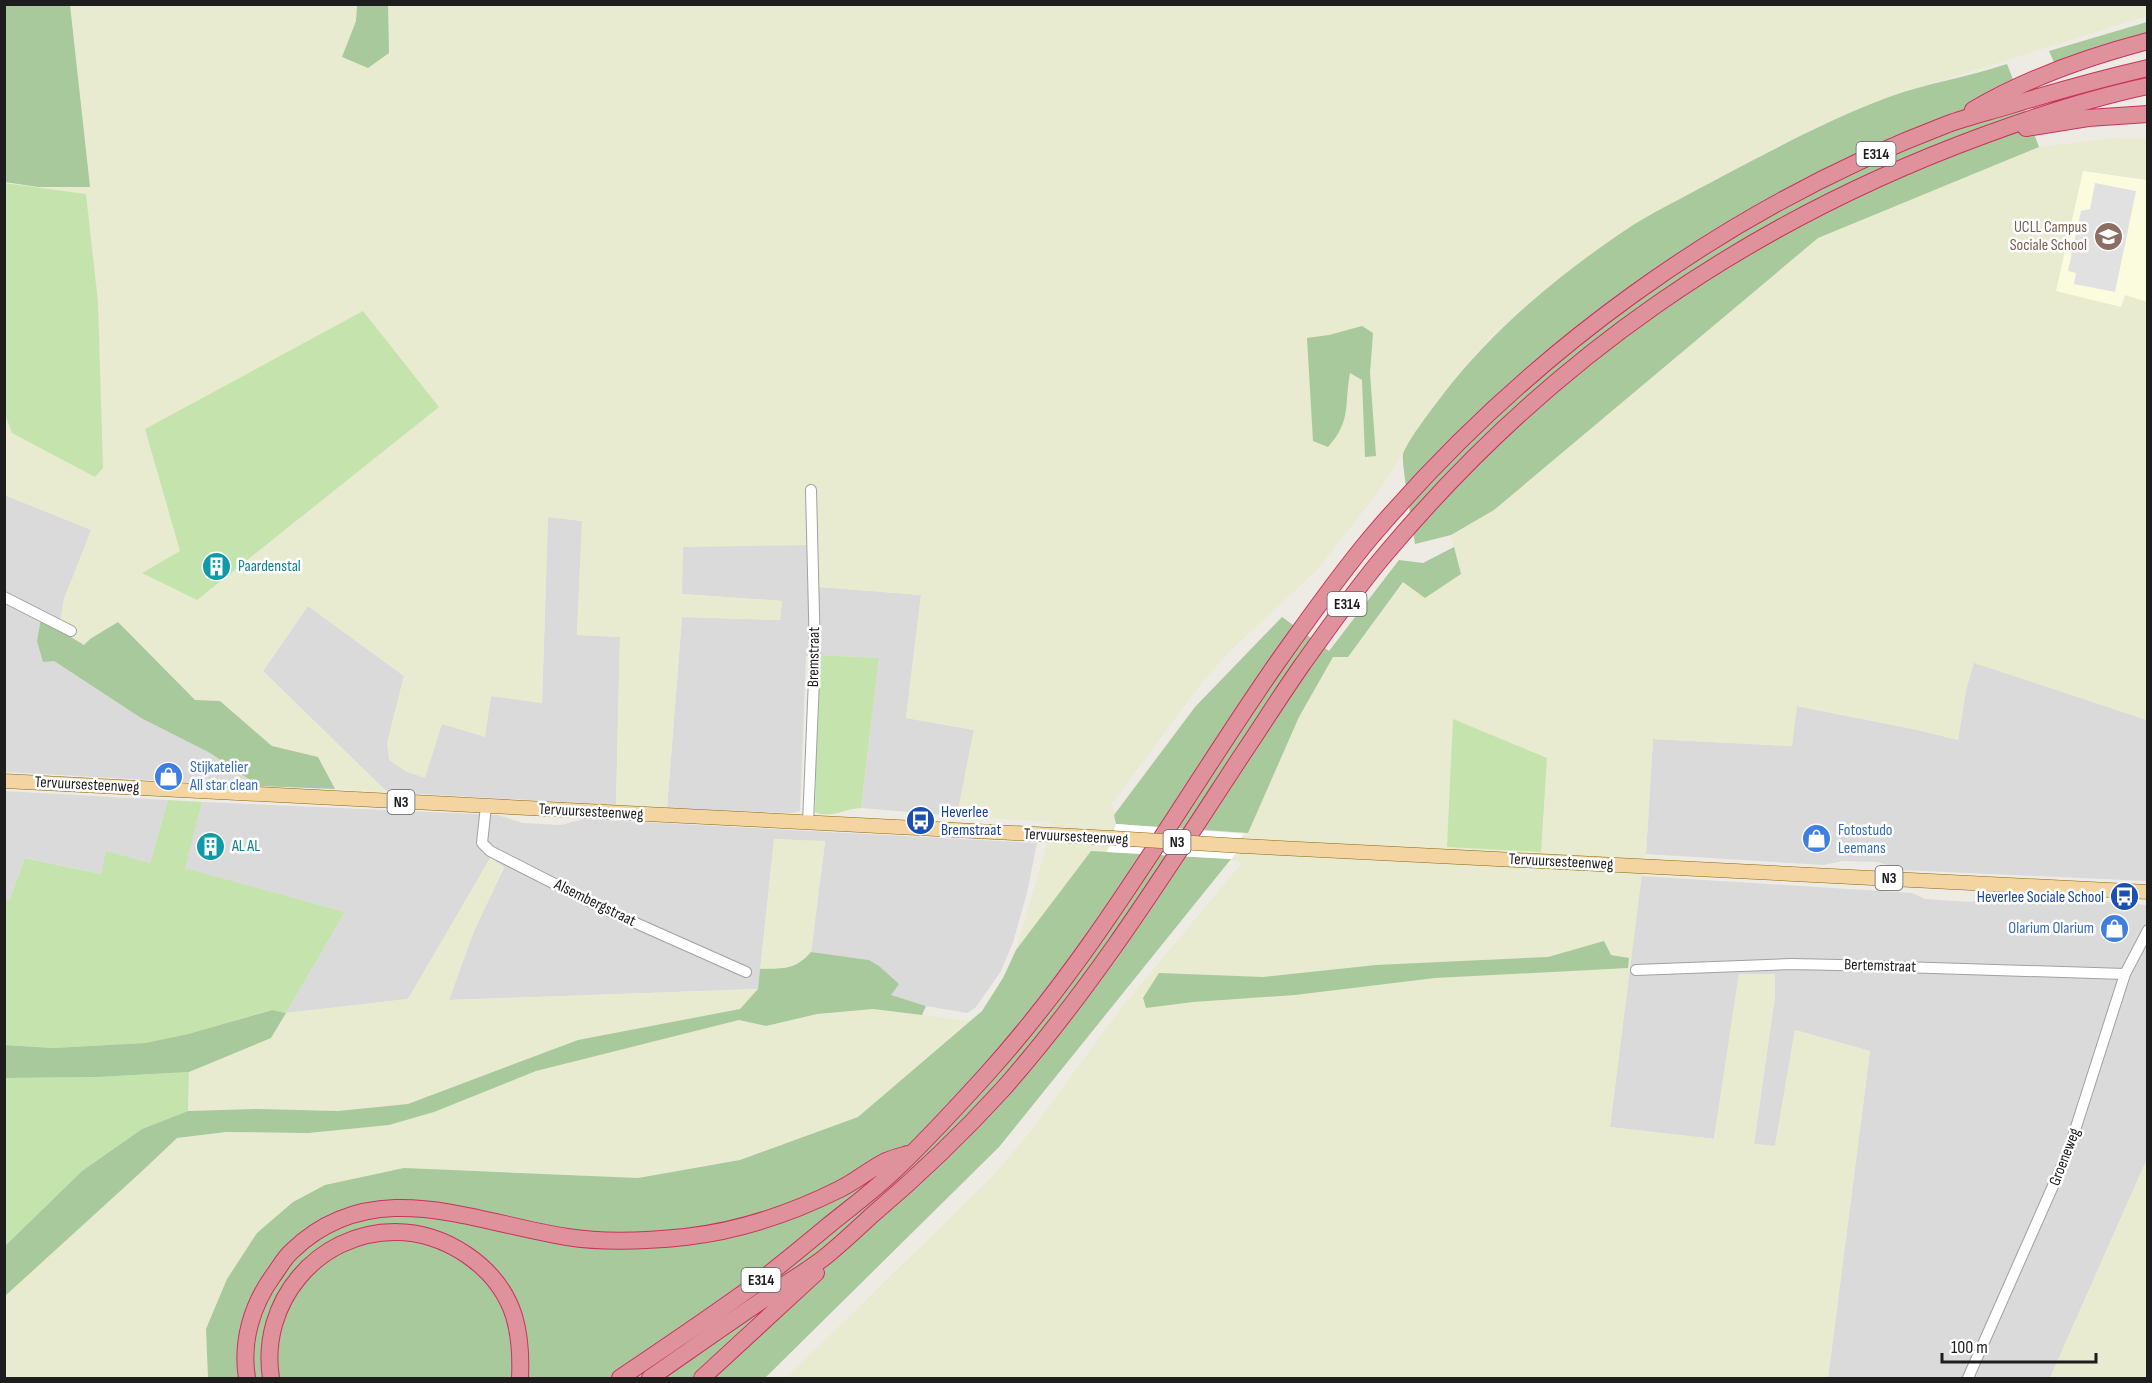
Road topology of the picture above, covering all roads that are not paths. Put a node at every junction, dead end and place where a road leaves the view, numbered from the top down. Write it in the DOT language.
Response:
graph roads {
  1 [pos="2148,41"];
  2 [pos="2148,68"];
  3 [pos="2148,86"];
  4 [pos="2148,114"];
  5 [pos="1952,123"];
  6 [pos="2001,129"];
  7 [pos="812,490"];
  8 [pos="4,597"];
  9 [pos="70,631"];
  10 [pos="4,781"];
  11 [pos="486,806"];
  12 [pos="808,823"];
  13 [pos="2148,891"];
  14 [pos="2148,930"];
  15 [pos="1636,970"];
  16 [pos="746,972"];
  17 [pos="2124,974"];
  18 [pos="912,1153"];
  19 [pos="825,1257"];
  20 [pos="247,1378"];
  21 [pos="271,1378"];
  22 [pos="520,1378"];
  23 [pos="620,1378"];
  24 [pos="650,1378"];
  25 [pos="702,1378"];
  26 [pos="1968,1378"];
  1 -- 5 [label="highway"];
  2 -- 5 [label="highway, E314"];
  3 -- 6 [label="highway, E314"];
  4 -- 6 [label="highway"];
  5 -- 18 [label="highway, E314"];
  6 -- 19 [label="highway, E314"];
  7 -- 12 [label="street, Bremstraat"];
  8 -- 9 [label="street"];
  10 -- 11 [label="main road, Tervuursesteenweg / N3"];
  11 -- 12 [label="main road, Tervuursesteenweg / N3"];
  11 -- 16 [label="street, Alsembergstraat"];
  12 -- 13 [label="main road, Tervuursesteenweg / N3, bridge"];
  14 -- 17 [label="street, Groeneweg"];
  15 -- 17 [label="street, Bertemstraat"];
  17 -- 26 [label="street, Groeneweg"];
  18 -- 20 [label="highway"];
  18 -- 23 [label="highway, E314"];
  19 -- 24 [label="highway, E314"];
  19 -- 25 [label="highway"];
  21 -- 22 [label="highway"];
}
